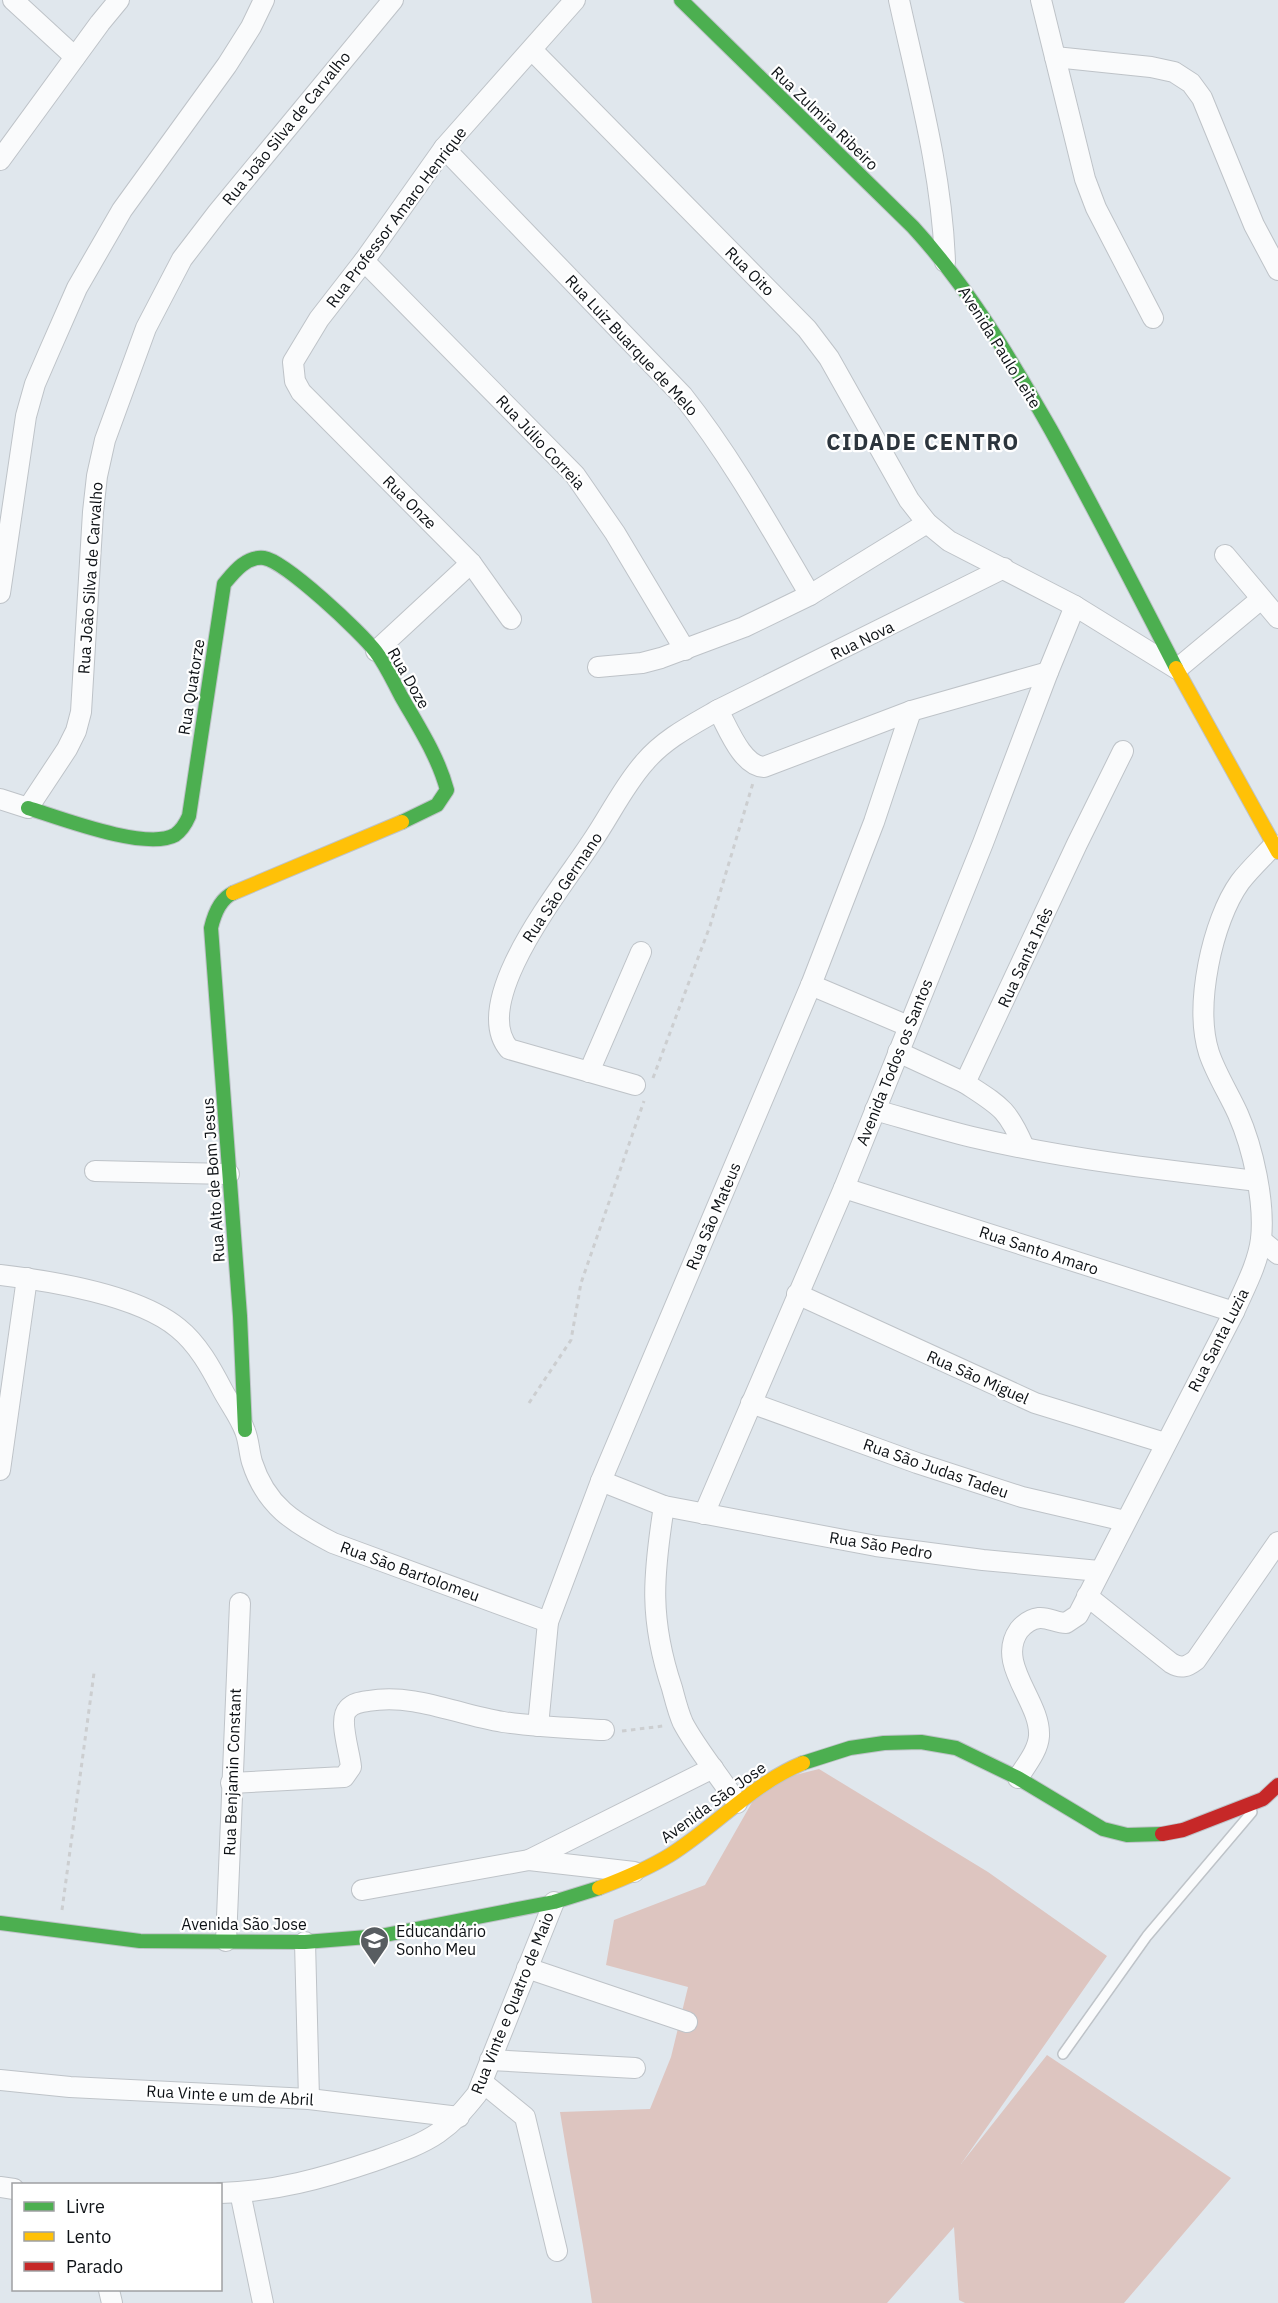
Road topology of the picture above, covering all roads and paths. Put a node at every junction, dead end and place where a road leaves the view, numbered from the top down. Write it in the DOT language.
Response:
graph roads {
  1 [pos="14,0"];
  2 [pos="120,0"];
  3 [pos="264,0"];
  4 [pos="393,0"];
  5 [pos="575,0"];
  6 [pos="681,0"];
  7 [pos="899,0"];
  8 [pos="1041,0"];
  9 [pos="532,50"];
  10 [pos="75,57"];
  11 [pos="1055,57"];
  12 [pos="444,148"];
  13 [pos="0,160"];
  14 [pos="364,261"];
  15 [pos="945,262"];
  16 [pos="1278,270"];
  17 [pos="1153,318"];
  18 [pos="301,392"];
  19 [pos="927,523"];
  20 [pos="1225,555"];
  21 [pos="264,558"];
  22 [pos="471,563"];
  23 [pos="1004,568"];
  24 [pos="0,593"];
  25 [pos="810,595"];
  26 [pos="1261,599"];
  27 [pos="1075,606"];
  28 [pos="1278,618"];
  29 [pos="511,619"];
  30 [pos="685,650"];
  31 [pos="376,651"];
  32 [pos="598,667"];
  33 [pos="1178,669"];
  34 [pos="1048,672"];
  35 [pos="718,710"];
  36 [pos="911,711"];
  37 [pos="1124,751"];
  38 [pos="0,799"];
  39 [pos="28,808"];
  40 [pos="1276,849"];
  41 [pos="212,928"];
  42 [pos="641,952"];
  43 [pos="811,985"];
  44 [pos="908,1026"];
  45 [pos="898,1052"];
  46 [pos="589,1072"];
  47 [pos="965,1083"];
  48 [pos="635,1085"];
  49 [pos="875,1110"];
  50 [pos="1024,1147"];
  51 [pos="95,1171"];
  52 [pos="229,1174"];
  53 [pos="1257,1181"];
  54 [pos="844,1188"];
  55 [pos="1261,1240"];
  56 [pos="1278,1254"];
  57 [pos="0,1275"];
  58 [pos="27,1278"];
  59 [pos="797,1294"];
  60 [pos="1234,1312"];
  61 [pos="751,1403"];
  62 [pos="245,1430"];
  63 [pos="1165,1443"];
  64 [pos="0,1470"];
  65 [pos="601,1481"];
  66 [pos="664,1506"];
  67 [pos="704,1514"];
  68 [pos="1125,1521"];
  69 [pos="1278,1542"];
  70 [pos="1099,1571"];
  71 [pos="1087,1596"];
  72 [pos="240,1603"];
  73 [pos="548,1622"];
  74 [pos="94,1673"];
  75 [pos="683,1722"];
  76 [pos="538,1726"];
  77 [pos="604,1730"];
  78 [pos="713,1767"];
  79 [pos="1018,1778"];
  80 [pos="231,1784"];
  81 [pos="1278,1785"];
  82 [pos="1263,1799"];
  83 [pos="737,1803"];
  84 [pos="529,1860"];
  85 [pos="637,1873"];
  86 [pos="362,1890"];
  87 [pos="554,1902"];
  88 [pos="0,1923"];
  89 [pos="60,1930"];
  90 [pos="226,1941"];
  91 [pos="305,1942"];
  92 [pos="527,1968"];
  93 [pos="687,2022"];
  94 [pos="1063,2054"];
  95 [pos="490,2060"];
  96 [pos="635,2068"];
  97 [pos="0,2080"];
  98 [pos="482,2082"];
  99 [pos="309,2099"];
  100 [pos="459,2117"];
  101 [pos="230,2193"];
  102 [pos="557,2251"];
  103 [pos="263,2303"];
  1 -- 10 [label="street"];
  2 -- 10 [label="street"];
  3 -- 24 [label="street"];
  4 -- 39 [label="street, Rua João Silva de Carvalho"];
  5 -- 9 [label="street, Rua Professor Amaro Henrique"];
  6 -- 15 [label="street, Rua Zulmira Ribeiro"];
  7 -- 15 [label="street"];
  8 -- 11 [label="street"];
  9 -- 12 [label="street, Rua Professor Amaro Henrique"];
  9 -- 19 [label="street, Rua Oito"];
  10 -- 13 [label="street"];
  11 -- 16 [label="street"];
  11 -- 17 [label="street"];
  12 -- 14 [label="street, Rua Professor Amaro Henrique"];
  12 -- 25 [label="street, Rua Luiz Buarque de Melo"];
  14 -- 18 [label="street, Rua Professor Amaro Henrique"];
  14 -- 30 [label="street, Rua Júlio Correia"];
  15 -- 33 [label="street, Avenida Paulo Leite"];
  18 -- 22 [label="street, Rua Onze"];
  19 -- 23 [label="street, Rua Oito"];
  19 -- 25 [label="street"];
  20 -- 26 [label="street"];
  21 -- 31 [label="street, Rua Doze"];
  21 -- 39 [label="street, Rua Quatorze"];
  22 -- 29 [label="street, Rua Onze"];
  22 -- 31 [label="street"];
  23 -- 27 [label="street, Rua Oito"];
  23 -- 35 [label="street, Rua Nova"];
  25 -- 30 [label="street"];
  26 -- 28 [label="street"];
  26 -- 33 [label="street"];
  27 -- 33 [label="street, Rua Oito"];
  27 -- 34 [label="street, Avenida Todos os Santos"];
  30 -- 32 [label="street"];
  31 -- 41 [label="street, Rua Doze"];
  33 -- 40 [label="street, Avenida Paulo Leite"];
  34 -- 36 [label="street"];
  34 -- 44 [label="street, Avenida Todos os Santos"];
  35 -- 36 [label="street"];
  35 -- 46 [label="street, Rua São Germano"];
  36 -- 43 [label="street, Rua São Mateus"];
  37 -- 47 [label="street, Rua Santa Inês"];
  38 -- 39 [label="street"];
  40 -- 53 [label="street, Rua Santa Luzia"];
  41 -- 52 [label="street, Rua Alto de Bom Jesus"];
  42 -- 46 [label="street"];
  43 -- 44 [label="street"];
  43 -- 65 [label="street, Rua São Mateus"];
  44 -- 45 [label="street, Avenida Todos os Santos"];
  45 -- 47 [label="street"];
  45 -- 49 [label="street, Avenida Todos os Santos"];
  46 -- 48 [label="street, Rua São Germano"];
  47 -- 50 [label="street"];
  49 -- 50 [label="street"];
  49 -- 54 [label="street, Avenida Todos os Santos"];
  50 -- 53 [label="street"];
  51 -- 52 [label="street"];
  52 -- 62 [label="street, Rua Alto de Bom Jesus"];
  53 -- 55 [label="street, Rua Santa Luzia"];
  54 -- 59 [label="street, Avenida Todos os Santos"];
  54 -- 60 [label="street, Rua Santo Amaro"];
  55 -- 56 [label="street"];
  55 -- 60 [label="street, Rua Santa Luzia"];
  57 -- 58 [label="street, Rua São Bartolomeu"];
  58 -- 62 [label="street, Rua São Bartolomeu"];
  58 -- 64 [label="street"];
  59 -- 61 [label="street, Avenida Todos os Santos"];
  59 -- 63 [label="street, Rua São Miguel"];
  60 -- 63 [label="street, Rua Santa Luzia"];
  61 -- 67 [label="street, Avenida Todos os Santos"];
  61 -- 68 [label="street, Rua São Judas Tadeu"];
  62 -- 73 [label="street, Rua São Bartolomeu"];
  63 -- 68 [label="street, Rua Santa Luzia"];
  65 -- 66 [label="street, Rua São Pedro"];
  65 -- 73 [label="street, Rua São Mateus"];
  66 -- 67 [label="street, Rua São Pedro"];
  66 -- 75 [label="street"];
  67 -- 70 [label="street, Rua São Pedro"];
  68 -- 70 [label="street, Rua Santa Luzia"];
  69 -- 71 [label="street"];
  70 -- 71 [label="street, Rua Santa Luzia"];
  71 -- 79 [label="street, Rua Santa Luzia"];
  72 -- 80 [label="street, Rua Benjamin Constant"];
  73 -- 76 [label="street, Rua São Mateus"];
  74 -- 89 [label="path"];
  75 -- 77 [label="path"];
  75 -- 78 [label="street"];
  76 -- 77 [label="street"];
  76 -- 80 [label="street"];
  78 -- 83 [label="street"];
  78 -- 84 [label="street"];
  79 -- 82 [label="street, Avenida São Jose"];
  79 -- 83 [label="street, Avenida São Jose"];
  80 -- 90 [label="street, Rua Benjamin Constant"];
  81 -- 82 [label="street, Avenida São Jose"];
  82 -- 94 [label="lane"];
  83 -- 85 [label="street, Avenida São Jose"];
  84 -- 85 [label="street"];
  84 -- 86 [label="street"];
  85 -- 87 [label="street, Avenida São Jose"];
  87 -- 91 [label="street, Avenida São Jose"];
  87 -- 92 [label="street, Rua Vinte e Quatro de Maio"];
  88 -- 89 [label="street"];
  89 -- 90 [label="street, Avenida São Jose"];
  90 -- 91 [label="street, Avenida São Jose"];
  91 -- 99 [label="street"];
  92 -- 93 [label="street"];
  92 -- 95 [label="street, Rua Vinte e Quatro de Maio"];
  95 -- 96 [label="street"];
  95 -- 98 [label="street, Rua Vinte e Quatro de Maio"];
  97 -- 99 [label="street, Rua Vinte e um de Abril"];
  98 -- 100 [label="street, Rua Vinte e Quatro de Maio"];
  98 -- 102 [label="street"];
  99 -- 100 [label="street, Rua Vinte e um de Abril"];
  100 -- 101 [label="street, Rua Vinte e Quatro de Maio"];
  101 -- 103 [label="street"];
}
